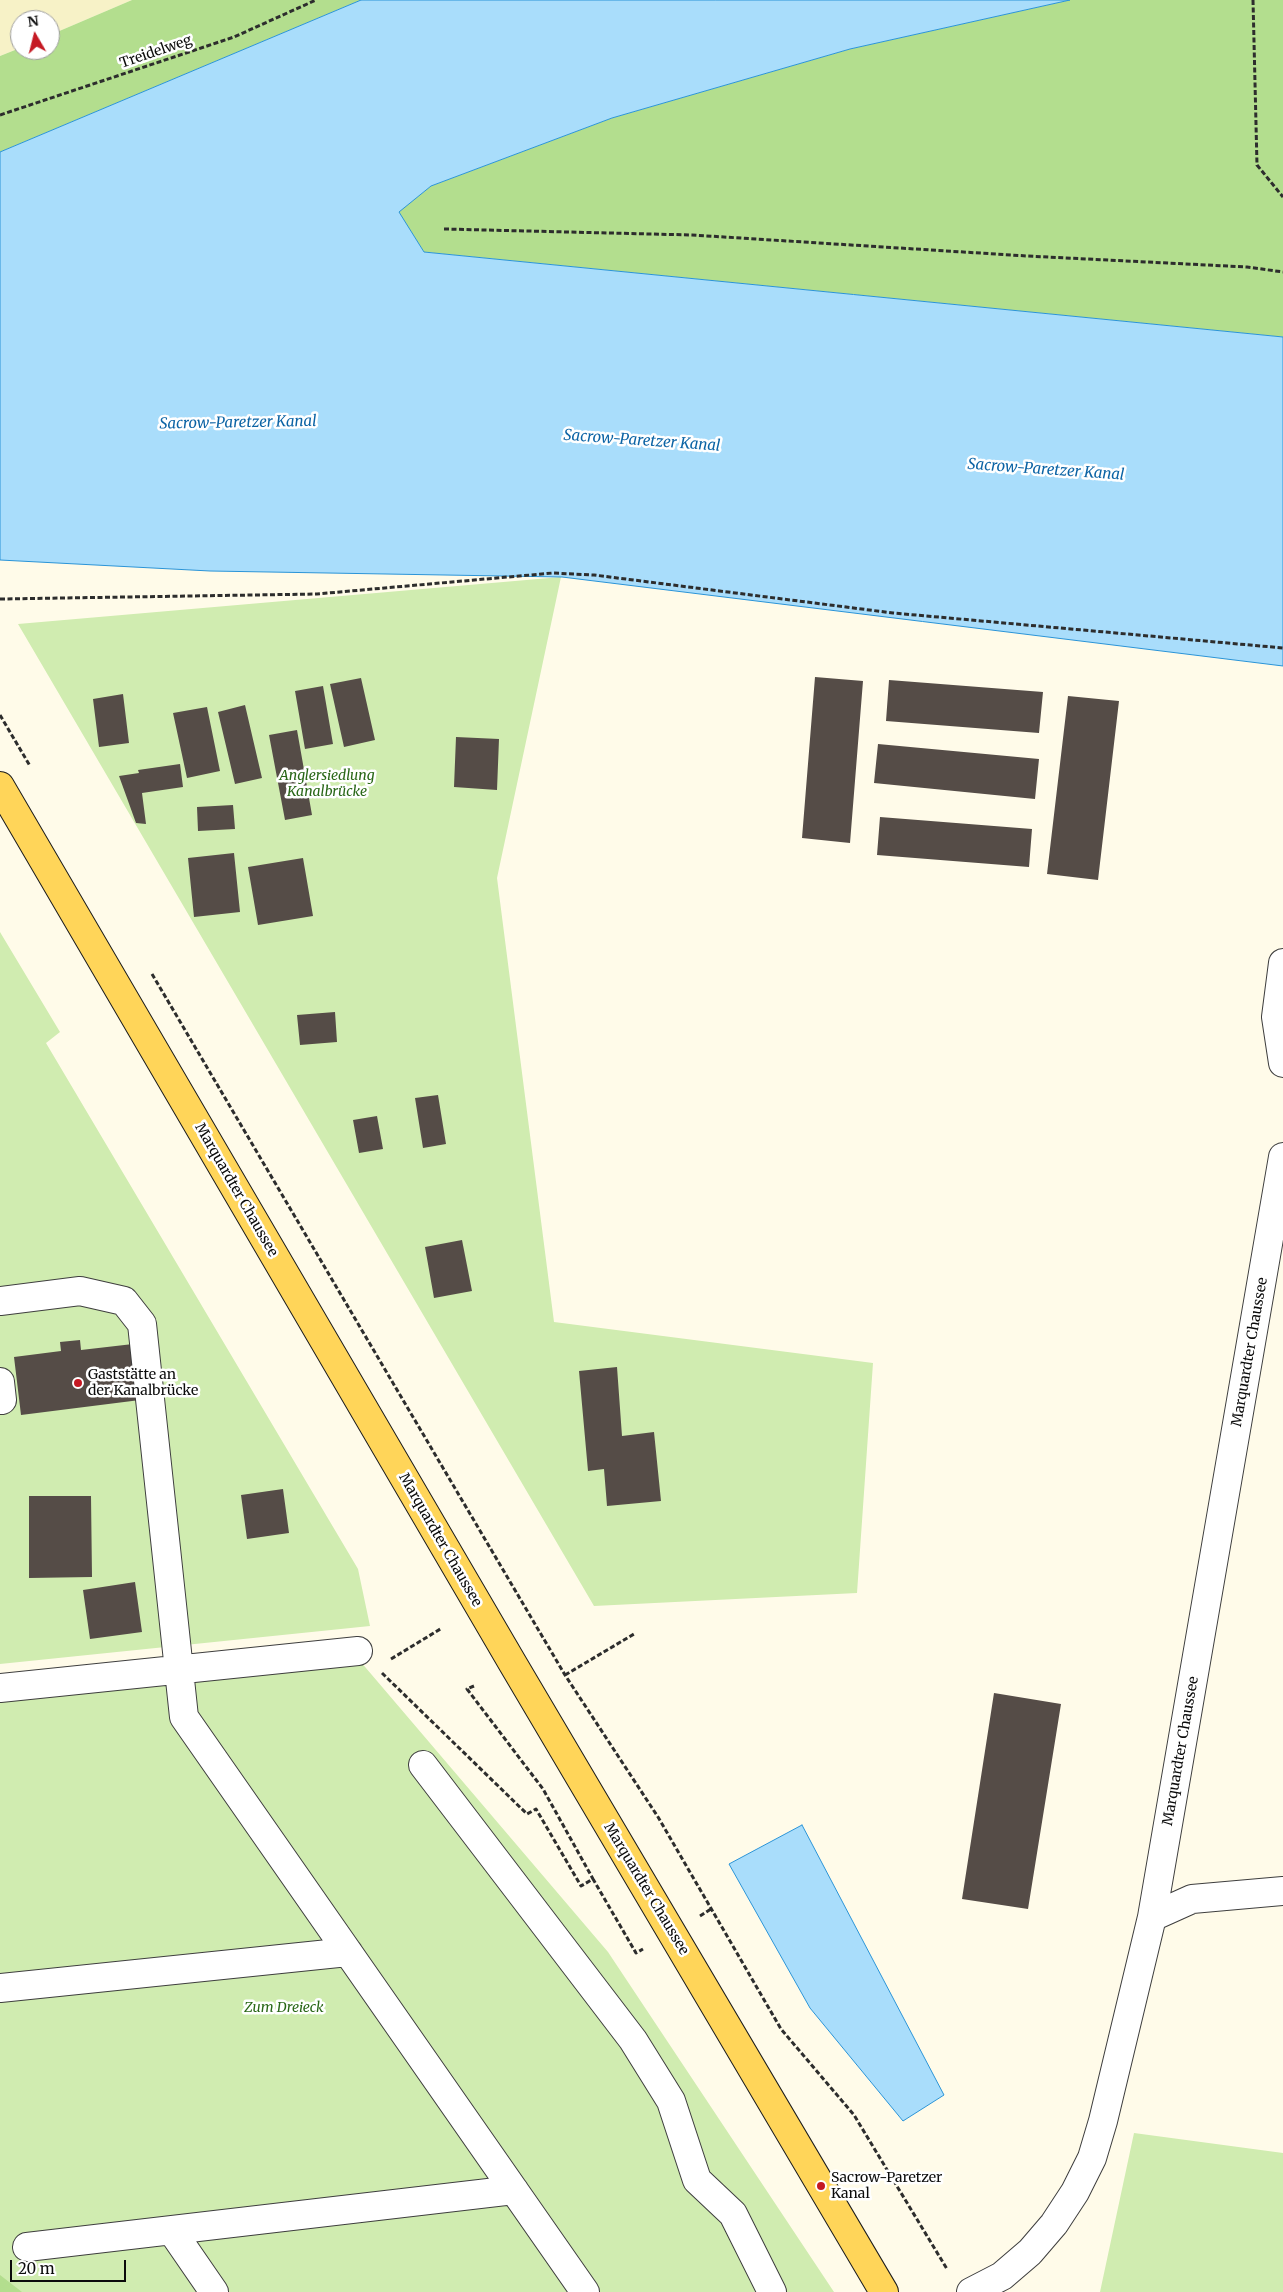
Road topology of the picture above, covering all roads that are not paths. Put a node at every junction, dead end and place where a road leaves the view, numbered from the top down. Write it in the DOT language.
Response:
graph roads {
  1 [pos="0,786"];
  2 [pos="1283,963"];
  3 [pos="1283,1063"];
  4 [pos="1283,1157"];
  5 [pos="0,1301"];
  6 [pos="367,1659"];
  7 [pos="179,1669"];
  8 [pos="0,1688"];
  9 [pos="424,1765"];
  10 [pos="1283,1891"];
  11 [pos="1152,1916"];
  12 [pos="348,1952"];
  13 [pos="0,1988"];
  14 [pos="514,2190"];
  15 [pos="172,2231"];
  16 [pos="27,2246"];
  17 [pos="214,2292"];
  18 [pos="585,2292"];
  19 [pos="772,2292"];
  20 [pos="884,2292"];
  21 [pos="971,2292"];
  1 -- 20 [label="main road, Marquardter Chaussee"];
  2 -- 3 [label="lane"];
  4 -- 11 [label="lane, Marquardter Chaussee"];
  5 -- 7 [label="lane"];
  6 -- 7 [label="lane"];
  7 -- 8 [label="lane"];
  7 -- 12 [label="lane"];
  9 -- 19 [label="lane"];
  10 -- 11 [label="lane"];
  11 -- 21 [label="lane, Marquardter Chaussee"];
  12 -- 13 [label="lane"];
  12 -- 14 [label="lane"];
  14 -- 15 [label="lane"];
  14 -- 18 [label="lane"];
  15 -- 16 [label="lane"];
  15 -- 17 [label="lane"];
}
